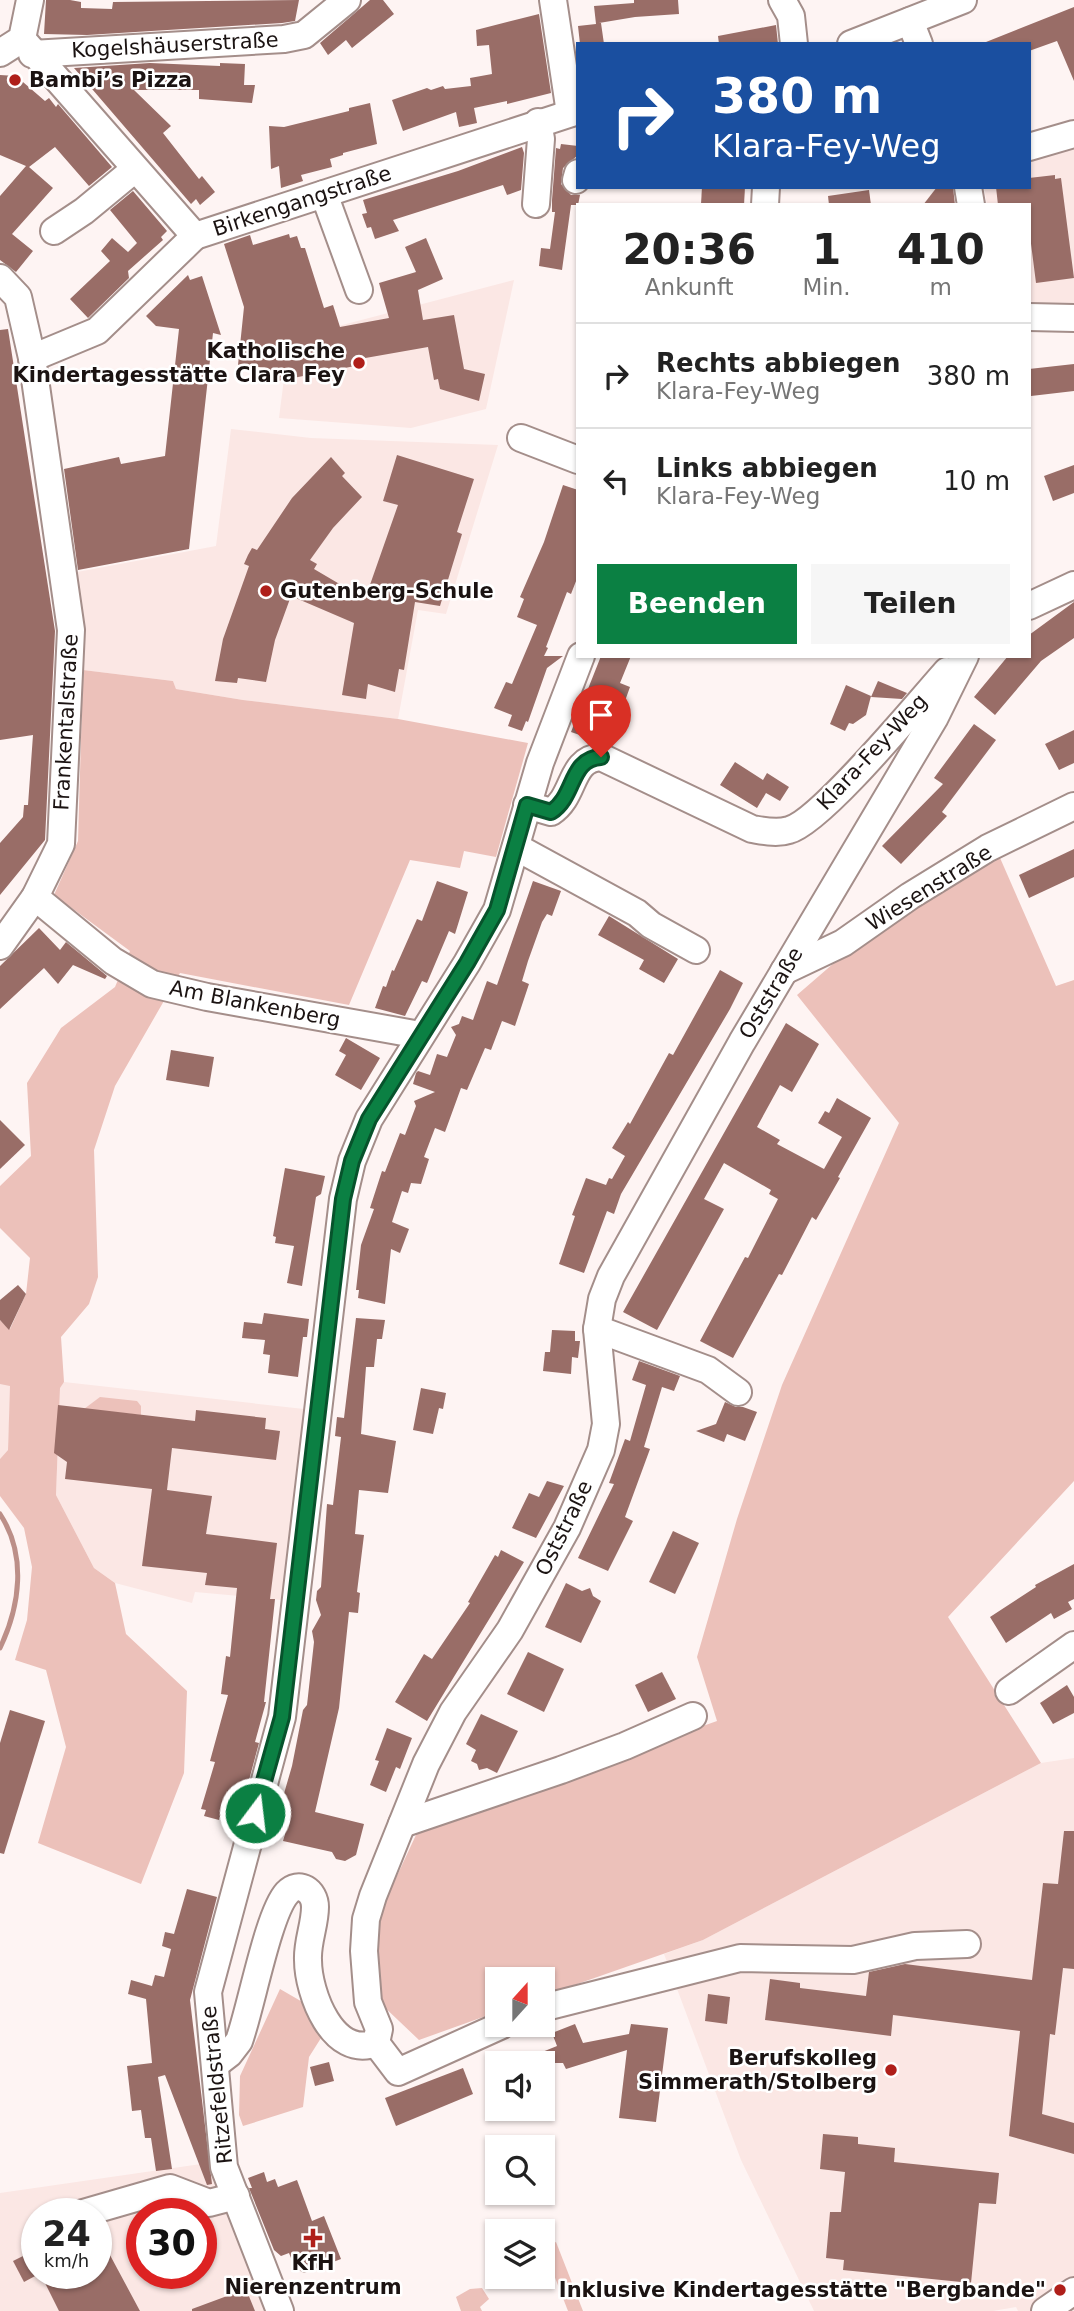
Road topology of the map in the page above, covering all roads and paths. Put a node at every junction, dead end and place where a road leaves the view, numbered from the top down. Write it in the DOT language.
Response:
graph roads {
  1 [pos="30,0"];
  2 [pos="554,0"];
  3 [pos="782,0"];
  4 [pos="963,0"];
  5 [pos="329,5"];
  6 [pos="915,32"];
  7 [pos="794,42"];
  8 [pos="862,42"];
  9 [pos="18,49"];
  10 [pos="574,112"];
  11 [pos="538,122"];
  12 [pos="1074,134"];
  13 [pos="1031,146"];
  14 [pos="135,169"];
  15 [pos="324,194"];
  16 [pos="536,204"];
  17 [pos="54,231"];
  18 [pos="195,236"];
  19 [pos="0,278"];
  20 [pos="359,290"];
  21 [pos="1031,317"];
  22 [pos="1074,318"];
  23 [pos="32,358"];
  24 [pos="520,438"];
  25 [pos="576,459"];
  26 [pos="1074,585"];
  27 [pos="1031,605"];
  28 [pos="580,658"];
  29 [pos="960,658"];
  30 [pos="961,658"];
  31 [pos="527,805"];
  32 [pos="1074,806"];
  33 [pos="516,847"];
  34 [pos="35,897"];
  35 [pos="0,946"];
  36 [pos="696,950"];
  37 [pos="784,971"];
  38 [pos="420,1035"];
  39 [pos="597,1329"];
  40 [pos="738,1392"];
  41 [pos="1074,1645"];
  42 [pos="1009,1691"];
  43 [pos="693,1716"];
  44 [pos="402,1824"];
  45 [pos="967,1944"];
  46 [pos="555,2005"];
  47 [pos="485,2033"];
  48 [pos="376,2043"];
  49 [pos="216,2064"];
  50 [pos="236,2196"];
  51 [pos="112,2205"];
  52 [pos="1074,2291"];
  53 [pos="280,2311"];
  54 [pos="1045,2311"];
  1 -- 9 [label="street"];
  2 -- 10 [label="street"];
  3 -- 7 [label="street"];
  4 -- 6 [label="street"];
  5 -- 9 [label="street, Kogelshäuserstraße"];
  6 -- 8 [label="street"];
  9 -- 14 [label="street, Birkengangstraße"];
  10 -- 11 [label="street, Birkengangstraße"];
  11 -- 15 [label="street, Birkengangstraße"];
  11 -- 16 [label="street"];
  12 -- 13 [label="street"];
  14 -- 17 [label="street"];
  14 -- 18 [label="street, Birkengangstraße"];
  15 -- 18 [label="street, Birkengangstraße"];
  15 -- 20 [label="street"];
  18 -- 23 [label="street"];
  19 -- 23 [label="street, Frankentalstraße"];
  21 -- 22 [label="street"];
  23 -- 34 [label="street, Frankentalstraße"];
  24 -- 25 [label="street"];
  26 -- 27 [label="street"];
  28 -- 31 [label="street, Ritzefeldstraße"];
  29 -- 31 [label="street, Klara-Fey-Weg"];
  30 -- 37 [label="street, Oststraße"];
  31 -- 33 [label="street, Ritzefeldstraße"];
  32 -- 37 [label="street, Wiesenstraße"];
  33 -- 36 [label="street"];
  33 -- 38 [label="street, Ritzefeldstraße"];
  34 -- 35 [label="street, Frankentalstraße"];
  34 -- 38 [label="street, Am Blankenberg"];
  37 -- 39 [label="street, Oststraße"];
  38 -- 49 [label="street, Ritzefeldstraße"];
  39 -- 40 [label="street"];
  39 -- 44 [label="street, Oststraße"];
  41 -- 42 [label="street"];
  43 -- 44 [label="street"];
  44 -- 48 [label="street, Oststraße"];
  45 -- 46 [label="street"];
  47 -- 48 [label="street"];
  48 -- 49 [label="street"];
  49 -- 50 [label="street, Ritzefeldstraße"];
  50 -- 51 [label="street"];
  50 -- 53 [label="street, Ritzefeldstraße"];
  52 -- 54 [label="street"];
}
